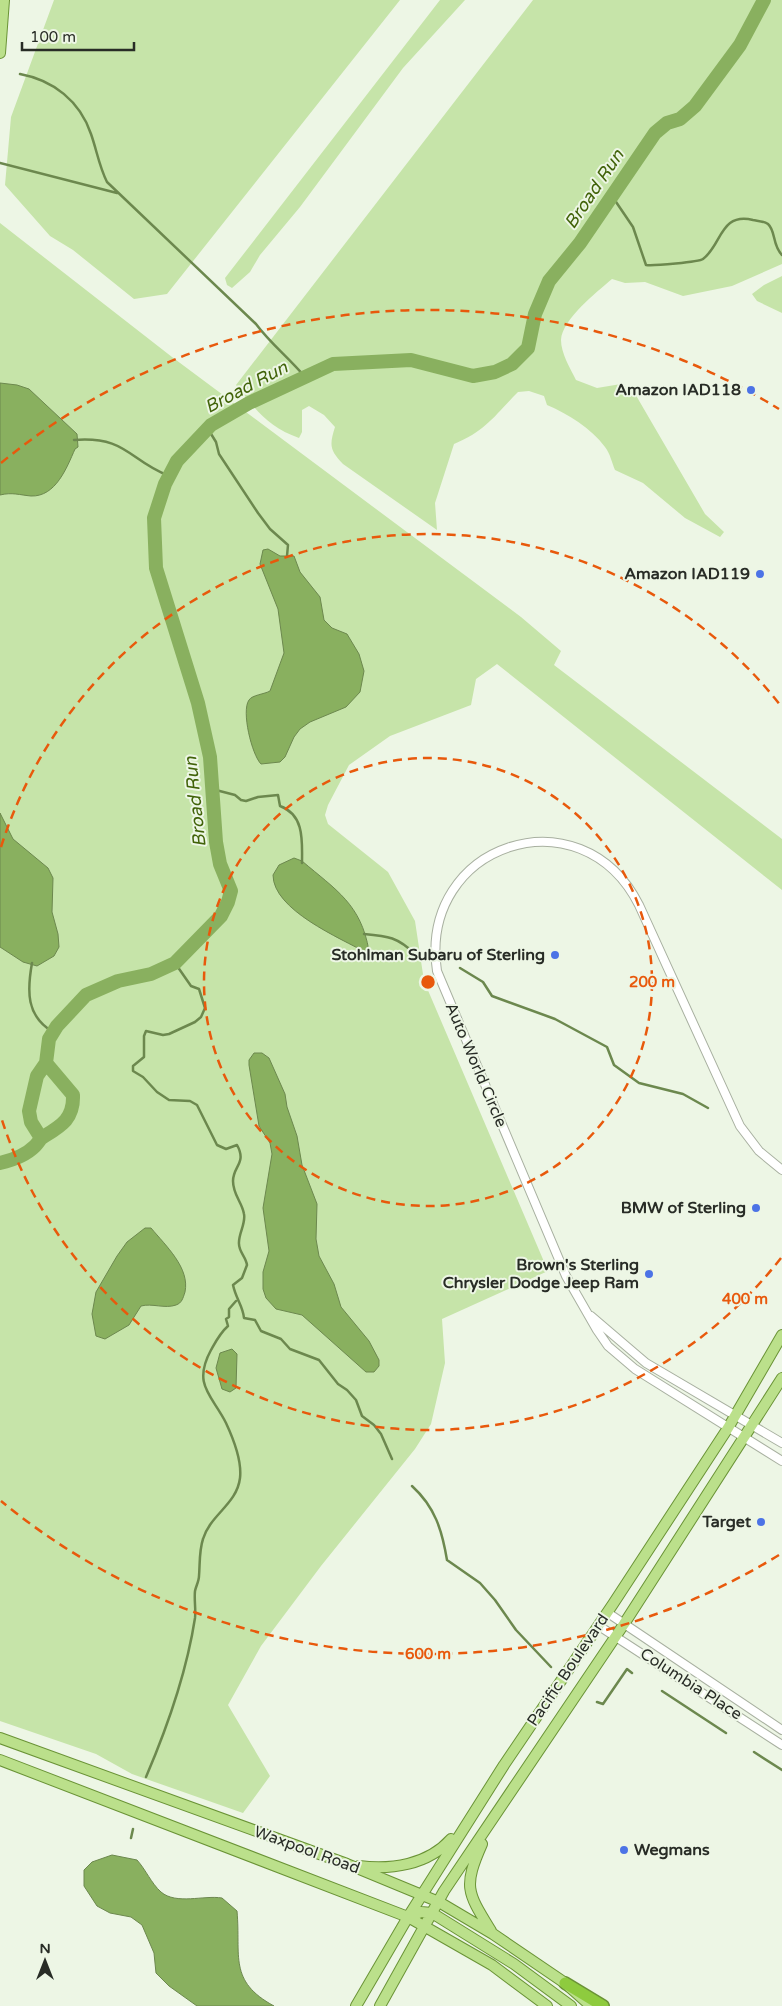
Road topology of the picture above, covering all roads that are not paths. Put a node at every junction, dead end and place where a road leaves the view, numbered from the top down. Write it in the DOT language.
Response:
graph roads {
  1 [pos="4,0"];
  2 [pos="0,53"];
  3 [pos="782,1170"];
  4 [pos="586,1311"];
  5 [pos="782,1335"];
  6 [pos="782,1378"];
  7 [pos="735,1416"];
  8 [pos="752,1426"];
  9 [pos="728,1428"];
  10 [pos="744,1438"];
  11 [pos="782,1444"];
  12 [pos="782,1460"];
  13 [pos="608,1613"];
  14 [pos="624,1624"];
  15 [pos="599,1626"];
  16 [pos="616,1636"];
  17 [pos="782,1730"];
  18 [pos="0,1738"];
  19 [pos="782,1744"];
  20 [pos="0,1760"];
  21 [pos="480,1803"];
  22 [pos="490,1823"];
  23 [pos="347,1864"];
  24 [pos="422,1895"];
  25 [pos="439,1902"];
  26 [pos="432,1913"];
  27 [pos="408,1916"];
  28 [pos="425,1926"];
  29 [pos="493,1934"];
  30 [pos="565,1983"];
  31 [pos="356,2006"];
  32 [pos="380,2006"];
  33 [pos="547,2006"];
  34 [pos="571,2006"];
  35 [pos="591,2006"];
  36 [pos="603,2006"];
  1 -- 2 [label="main road"];
  3 -- 4 [label="street, Auto World Circle"];
  4 -- 7 [label="street, Auto World Circle"];
  4 -- 9 [label="street, Auto World Circle"];
  5 -- 7 [label="main road, Pacific Boulevard"];
  6 -- 8 [label="main road, Pacific Boulevard"];
  7 -- 8 [label="street, Auto World Circle"];
  7 -- 9 [label="main road, Pacific Boulevard"];
  8 -- 10 [label="main road, Pacific Boulevard"];
  8 -- 11 [label="street, Auto World Circle"];
  9 -- 10 [label="street, Auto World Circle"];
  9 -- 13 [label="main road, Pacific Boulevard"];
  10 -- 12 [label="street, Auto World Circle"];
  10 -- 14 [label="main road, Pacific Boulevard"];
  13 -- 14 [label="street, Columbia Place"];
  13 -- 15 [label="main road, Pacific Boulevard"];
  14 -- 16 [label="main road, Pacific Boulevard"];
  14 -- 17 [label="street, Columbia Place"];
  15 -- 16 [label="street, Columbia Place"];
  15 -- 21 [label="main road, Pacific Boulevard"];
  16 -- 19 [label="street, Columbia Place"];
  16 -- 22 [label="main road, Pacific Boulevard"];
  18 -- 23 [label="main road, Waxpool Road"];
  20 -- 27 [label="main road, Waxpool Road"];
  21 -- 23 [label="main road"];
  21 -- 24 [label="main road, Pacific Boulevard"];
  22 -- 25 [label="main road, Pacific Boulevard"];
  22 -- 29 [label="main road"];
  23 -- 24 [label="main road, Waxpool Road"];
  24 -- 25 [label="main road, Waxpool Road"];
  24 -- 27 [label="main road, Pacific Boulevard"];
  25 -- 26 [label="main road, Pacific Boulevard"];
  25 -- 29 [label="main road, Waxpool Road"];
  26 -- 27 [label="main road"];
  26 -- 28 [label="main road, Pacific Boulevard"];
  26 -- 34 [label="main road"];
  27 -- 28 [label="main road, Waxpool Road"];
  27 -- 31 [label="main road, Pacific Boulevard"];
  28 -- 32 [label="main road, Pacific Boulevard"];
  28 -- 33 [label="main road, Waxpool Road"];
  29 -- 30 [label="main road, Waxpool Road"];
  30 -- 35 [label="main road, Waxpool Road"];
  30 -- 36 [label="highway"];
}
